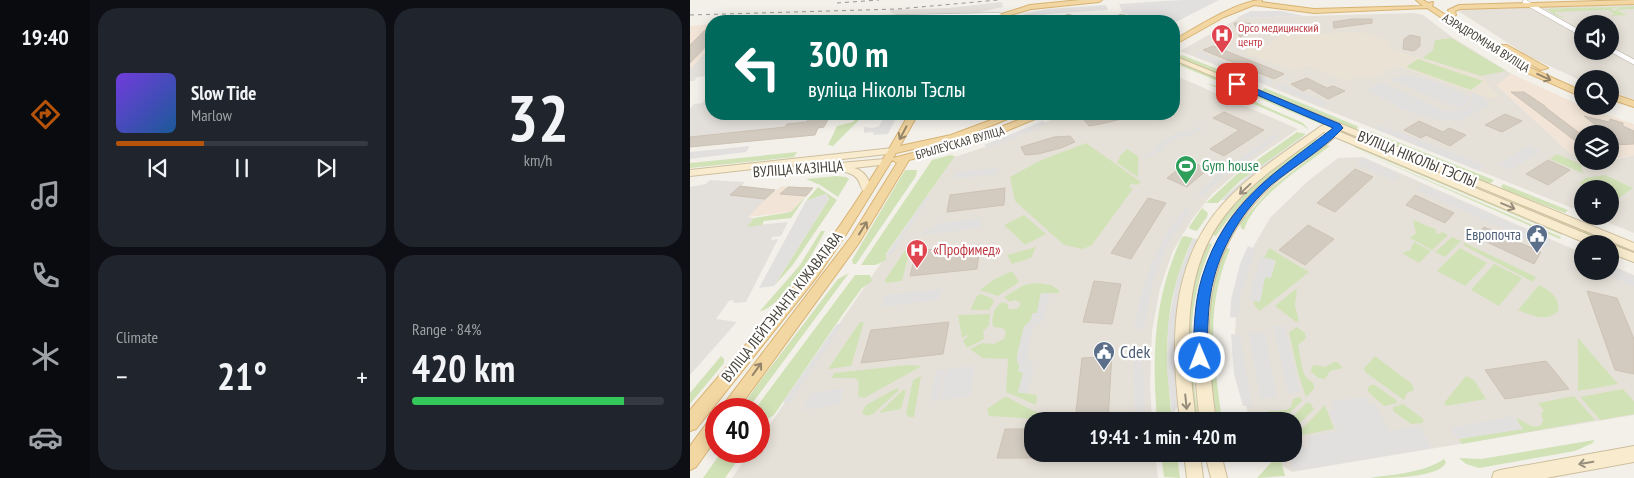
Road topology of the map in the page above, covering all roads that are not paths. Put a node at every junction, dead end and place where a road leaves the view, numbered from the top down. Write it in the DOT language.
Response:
graph roads {
  1 [pos="1099,0"];
  2 [pos="1262,0"];
  3 [pos="1278,0"];
  4 [pos="1418,0"];
  5 [pos="1580,0"];
  6 [pos="1616,0"];
  7 [pos="1248,1"];
  8 [pos="1565,1"];
  9 [pos="1434,2"];
  10 [pos="1586,2"];
  11 [pos="1634,2"];
  12 [pos="1528,4"];
  13 [pos="1296,7"];
  14 [pos="1408,9"];
  15 [pos="999,15"];
  16 [pos="1454,15"];
  17 [pos="1442,16"];
  18 [pos="1574,30"];
  19 [pos="1180,31"];
  20 [pos="1180,40"];
  21 [pos="1619,54"];
  22 [pos="1180,61"];
  23 [pos="1634,62"];
  24 [pos="1180,67"];
  25 [pos="1574,81"];
  26 [pos="1574,90"];
  27 [pos="1619,99"];
  28 [pos="1634,104"];
  29 [pos="1619,107"];
  30 [pos="1634,112"];
  31 [pos="909,120"];
  32 [pos="999,120"];
  33 [pos="1027,120"];
  34 [pos="1331,129"];
  35 [pos="893,151"];
  36 [pos="906,158"];
  37 [pos="885,162"];
  38 [pos="826,168"];
  39 [pos="690,173"];
  40 [pos="690,180"];
  41 [pos="867,190"];
  42 [pos="1578,235"];
  43 [pos="1634,247"];
  44 [pos="1619,252"];
  45 [pos="1634,258"];
  46 [pos="736,398"];
  47 [pos="1187,412"];
  48 [pos="1207,412"];
  49 [pos="690,423"];
  50 [pos="705,440"];
  51 [pos="1634,454"];
  52 [pos="690,461"];
  53 [pos="1193,462"];
  54 [pos="1216,462"];
  55 [pos="1195,478"];
  56 [pos="1219,478"];
  57 [pos="1500,478"];
  1 -- 15 [label="main road"];
  2 -- 7 [label="main road"];
  2 -- 13 [label="main road"];
  3 -- 13 [label="main road"];
  4 -- 9 [label="main road, АЭРАДРОМНАЯ ВУЛІЦА"];
  4 -- 13 [label="main road"];
  5 -- 10 [label="main road"];
  6 -- 10 [label="main road"];
  7 -- 14 [label="main road"];
  7 -- 19 [label="main road"];
  7 -- 20 [label="main road"];
  8 -- 10 [label="main road"];
  8 -- 12 [label="main road"];
  9 -- 12 [label="main road"];
  9 -- 14 [label="main road"];
  9 -- 16 [label="main road, АЭРАДРОМНАЯ ВУЛІЦА"];
  9 -- 17 [label="main road, АЭРАДРОМНАЯ ВУЛІЦА"];
  10 -- 11 [label="main road"];
  12 -- 16 [label="main road"];
  12 -- 18 [label="street"];
  14 -- 17 [label="main road"];
  16 -- 25 [label="main road, АЭРАДРОМНАЯ ВУЛІЦА"];
  17 -- 26 [label="main road, АЭРАДРОМНАЯ ВУЛІЦА, one-way"];
  21 -- 23 [label="street"];
  22 -- 34 [label="main road, ВУЛІЦА НІКОЛЫ ТЭСЛЫ"];
  24 -- 34 [label="main road, ВУЛІЦА НІКОЛЫ ТЭСЛЫ"];
  27 -- 28 [label="main road"];
  29 -- 30 [label="main road"];
  31 -- 35 [label="main road, ВУЛІЦА ЛЕЙТЭНАНТА КІЖАВАТАВА, one-way"];
  32 -- 35 [label="main road, БРЫЛЕЎСКАЯ ВУЛІЦА"];
  33 -- 36 [label="main road, БРЫЛЕЎСКАЯ ВУЛІЦА"];
  34 -- 42 [label="main road, ВУЛІЦА НІКОЛЫ ТЭСЛЫ, one-way"];
  34 -- 43 [label="main road, ВУЛІЦА НІКОЛЫ ТЭСЛЫ"];
  34 -- 47 [label="main road, one-way"];
  34 -- 48 [label="main road"];
  35 -- 37 [label="main road, ВУЛІЦА ЛЕЙТЭНАНТА КІЖАВАТАВА"];
  35 -- 39 [label="main road, ВУЛІЦА КАЗІНЦА"];
  36 -- 37 [label="main road, ВУЛІЦА КАЗІНЦА"];
  46 -- 36 [label="main road, ВУЛІЦА ЛЕЙТЭНАНТА КІЖАВАТАВА, one-way"];
  37 -- 38 [label="main road, ВУЛІЦА КАЗІНЦА"];
  37 -- 41 [label="main road, ВУЛІЦА ЛЕЙТЭНАНТА КІЖАВАТАВА"];
  38 -- 40 [label="main road, ВУЛІЦА КАЗІНЦА"];
  38 -- 41 [label="main road"];
  41 -- 49 [label="main road, ВУЛІЦА ЛЕЙТЭНАНТА КІЖАВАТАВА"];
  44 -- 45 [label="main road"];
  50 -- 52 [label="main road"];
  51 -- 57 [label="main road, one-way"];
  53 -- 55 [label="main road"];
  54 -- 56 [label="main road"];
}
